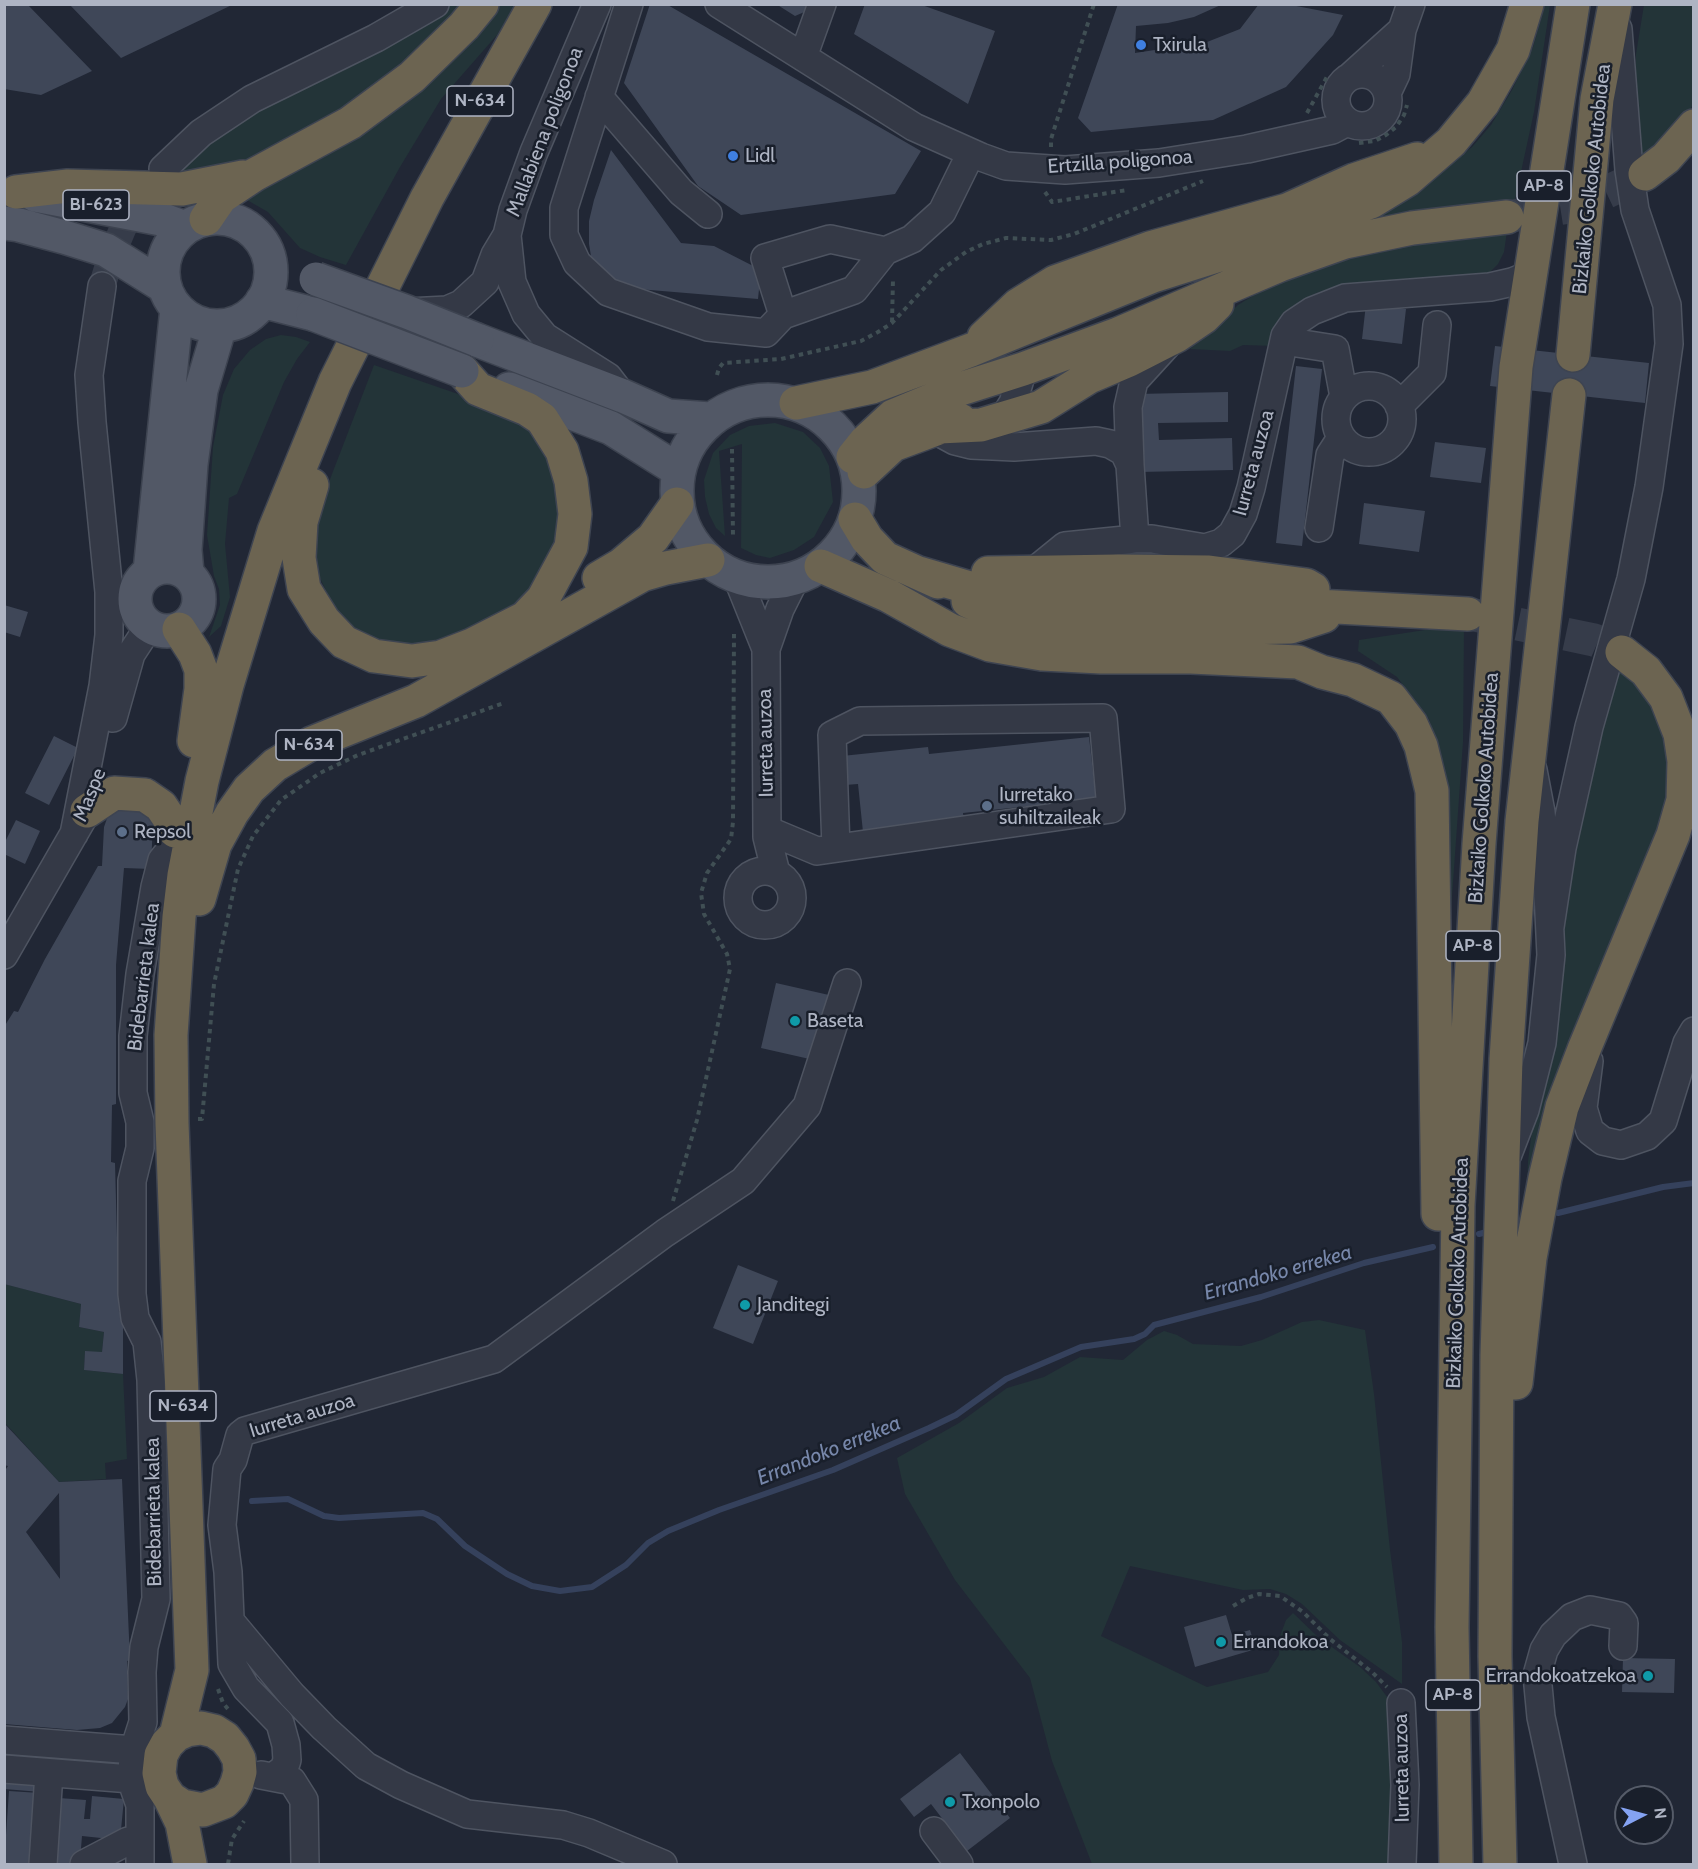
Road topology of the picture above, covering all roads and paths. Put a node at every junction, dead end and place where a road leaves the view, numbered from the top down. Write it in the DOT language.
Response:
graph roads {
  1 [pos="435,4"];
  2 [pos="482,4"];
  3 [pos="535,4"];
  4 [pos="597,4"];
  5 [pos="604,4"];
  6 [pos="629,4"];
  7 [pos="719,4"];
  8 [pos="822,4"];
  9 [pos="1094,4"];
  10 [pos="1527,4"];
  11 [pos="1574,4"];
  12 [pos="1616,4"];
  13 [pos="1406,17"];
  14 [pos="585,29"];
  15 [pos="803,57"];
  16 [pos="1340,81"];
  17 [pos="1387,93"];
  18 [pos="599,97"];
  19 [pos="1347,122"];
  20 [pos="1301,126"];
  21 [pos="1694,126"];
  22 [pos="1439,152"];
  23 [pos="971,153"];
  24 [pos="1051,154"];
  25 [pos="163,169"];
  26 [pos="1645,174"];
  27 [pos="254,175"];
  28 [pos="10,192"];
  29 [pos="1173,193"];
  30 [pos="427,198"];
  31 [pos="708,214"];
  32 [pos="1508,217"];
  33 [pos="4,223"];
  34 [pos="195,224"];
  35 [pos="507,235"];
  36 [pos="1232,242"];
  37 [pos="885,251"];
  38 [pos="268,254"];
  39 [pos="1529,275"];
  40 [pos="102,286"];
  41 [pos="1221,291"];
  42 [pos="171,298"];
  43 [pos="262,301"];
  44 [pos="1333,303"];
  45 [pos="407,312"];
  46 [pos="783,315"];
  47 [pos="1437,325"];
  48 [pos="220,326"];
  49 [pos="1176,336"];
  50 [pos="1284,341"];
  51 [pos="1335,349"];
  52 [pos="1573,355"];
  53 [pos="1023,369"];
  54 [pos="462,370"];
  55 [pos="717,375"];
  56 [pos="1569,395"];
  57 [pos="623,396"];
  58 [pos="1344,397"];
  59 [pos="796,403"];
  60 [pos="1399,406"];
  61 [pos="1008,411"];
  62 [pos="1128,415"];
  63 [pos="710,419"];
  64 [pos="936,428"];
  65 [pos="1341,438"];
  66 [pos="1096,441"];
  67 [pos="732,449"];
  68 [pos="1130,465"];
  69 [pos="856,467"];
  70 [pos="678,470"];
  71 [pos="677,504"];
  72 [pos="855,519"];
  73 [pos="1319,528"];
  74 [pos="733,537"];
  75 [pos="1135,539"];
  76 [pos="708,560"];
  77 [pos="150,571"];
  78 [pos="808,572"];
  79 [pos="1033,572"];
  80 [pos="187,573"];
  81 [pos="919,573"];
  82 [pos="738,577"];
  83 [pos="1352,608"];
  84 [pos="1468,614"];
  85 [pos="525,618"];
  86 [pos="164,627"];
  87 [pos="734,628"];
  88 [pos="766,649"];
  89 [pos="1622,652"];
  90 [pos="504,703"];
  91 [pos="1530,755"];
  92 [pos="80,823"];
  93 [pos="767,828"];
  94 [pos="173,840"];
  95 [pos="836,848"];
  96 [pos="762,874"];
  97 [pos="1550,927"];
  98 [pos="4,955"];
  99 [pos="174,977"];
  100 [pos="847,983"];
  101 [pos="1598,1015"];
  102 [pos="1694,1031"];
  103 [pos="184,1131"];
  104 [pos="1502,1169"];
  105 [pos="670,1209"];
  106 [pos="1497,1478"];
  107 [pos="1452,1526"];
  108 [pos="1233,1606"];
  109 [pos="231,1622"];
  110 [pos="1623,1646"];
  111 [pos="192,1670"];
  112 [pos="1401,1703"];
  113 [pos="214,1731"];
  114 [pos="4,1740"];
  115 [pos="171,1740"];
  116 [pos="132,1767"];
  117 [pos="4,1769"];
  118 [pos="49,1773"];
  119 [pos="247,1788"];
  120 [pos="168,1794"];
  121 [pos="934,1831"];
  122 [pos="128,1840"];
  123 [pos="44,1864"];
  124 [pos="84,1864"];
  125 [pos="140,1864"];
  126 [pos="190,1864"];
  127 [pos="200,1864"];
  128 [pos="228,1864"];
  129 [pos="305,1864"];
  130 [pos="663,1864"];
  131 [pos="959,1864"];
  132 [pos="1402,1864"];
  133 [pos="1456,1864"];
  134 [pos="1500,1864"];
  135 [pos="1573,1864"];
  1 -- 25 [label="street"];
  2 -- 27 [label="highway"];
  3 -- 30 [label="highway, N-634"];
  4 -- 14 [label="street"];
  5 -- 14 [label="street"];
  6 -- 18 [label="street"];
  7 -- 15 [label="street"];
  8 -- 15 [label="street"];
  9 -- 24 [label="path"];
  10 -- 22 [label="highway"];
  11 -- 39 [label="highway, Bizkaiko Golkoko Autobidea / AP-8"];
  12 -- 52 [label="highway, Bizkaiko Golkoko Autobidea / AP-8"];
  12 -- 97 [label="street"];
  13 -- 16 [label="street"];
  13 -- 17 [label="street"];
  14 -- 35 [label="street, Mallabiena poligonoa"];
  15 -- 23 [label="street, Ertzilla poligonoa"];
  16 -- 17 [label="street"];
  16 -- 19 [label="street"];
  16 -- 20 [label="street"];
  16 -- 20 [label="path"];
  17 -- 19 [label="street"];
  18 -- 31 [label="street"];
  18 -- 46 [label="street"];
  19 -- 20 [label="street, Ertzilla poligonoa"];
  20 -- 23 [label="street, Ertzilla poligonoa"];
  21 -- 26 [label="highway"];
  22 -- 36 [label="highway"];
  22 -- 36 [label="highway"];
  23 -- 37 [label="street"];
  27 -- 28 [label="highway"];
  27 -- 34 [label="highway"];
  28 -- 34 [label="main road, BI-623"];
  29 -- 55 [label="path"];
  30 -- 85 [label="highway"];
  30 -- 99 [label="highway, N-634"];
  32 -- 41 [label="highway"];
  33 -- 42 [label="main road, BI-623"];
  34 -- 38 [label="main road"];
  34 -- 42 [label="main road"];
  35 -- 45 [label="street"];
  35 -- 57 [label="street"];
  36 -- 59 [label="highway"];
  37 -- 46 [label="street"];
  37 -- 46 [label="street"];
  38 -- 43 [label="main road"];
  38 -- 45 [label="main road, bridge"];
  39 -- 44 [label="street, Iurreta auzoa"];
  39 -- 107 [label="highway, Bizkaiko Golkoko Autobidea / AP-8"];
  40 -- 92 [label="street"];
  41 -- 49 [label="highway"];
  41 -- 53 [label="highway"];
  42 -- 48 [label="main road"];
  42 -- 77 [label="main road"];
  43 -- 48 [label="main road"];
  43 -- 54 [label="main road, bridge"];
  44 -- 50 [label="street, Iurreta auzoa"];
  44 -- 51 [label="street"];
  45 -- 57 [label="main road, bridge"];
  47 -- 60 [label="street"];
  48 -- 80 [label="main road"];
  49 -- 61 [label="highway"];
  49 -- 62 [label="street"];
  50 -- 51 [label="street"];
  50 -- 75 [label="street, Iurreta auzoa"];
  51 -- 58 [label="street"];
  53 -- 61 [label="street"];
  53 -- 69 [label="highway"];
  54 -- 70 [label="main road"];
  54 -- 85 [label="highway"];
  56 -- 91 [label="highway, Bizkaiko Golkoko Autobidea / AP-8"];
  57 -- 63 [label="main road"];
  58 -- 60 [label="street"];
  58 -- 65 [label="street"];
  59 -- 63 [label="main road"];
  59 -- 69 [label="main road"];
  60 -- 65 [label="street"];
  61 -- 64 [label="highway"];
  62 -- 66 [label="street"];
  62 -- 68 [label="street"];
  63 -- 70 [label="main road"];
  64 -- 66 [label="street"];
  64 -- 69 [label="highway"];
  65 -- 73 [label="street"];
  66 -- 68 [label="street"];
  67 -- 74 [label="path"];
  68 -- 75 [label="street"];
  69 -- 72 [label="main road"];
  70 -- 71 [label="main road"];
  71 -- 76 [label="main road"];
  71 -- 85 [label="highway"];
  72 -- 78 [label="main road"];
  72 -- 81 [label="highway"];
  75 -- 79 [label="street, Iurreta auzoa"];
  76 -- 82 [label="main road"];
  76 -- 103 [label="highway, N-634"];
  77 -- 80 [label="main road"];
  77 -- 86 [label="main road"];
  78 -- 82 [label="main road"];
  78 -- 88 [label="street"];
  78 -- 107 [label="highway"];
  79 -- 81 [label="highway"];
  79 -- 83 [label="highway"];
  80 -- 86 [label="main road"];
  81 -- 83 [label="highway"];
  82 -- 88 [label="street"];
  83 -- 84 [label="highway"];
  86 -- 92 [label="street, Maspe"];
  86 -- 94 [label="highway"];
  87 -- 105 [label="path"];
  88 -- 93 [label="street, Iurreta auzoa"];
  89 -- 101 [label="highway"];
  90 -- 103 [label="path"];
  91 -- 97 [label="street"];
  91 -- 104 [label="highway, Bizkaiko Golkoko Autobidea / AP-8"];
  92 -- 94 [label="highway"];
  92 -- 98 [label="street, Maspe"];
  93 -- 95 [label="street"];
  93 -- 96 [label="street"];
  94 -- 99 [label="highway"];
  94 -- 116 [label="street, Bidebarrieta kalea"];
  95 -- 95 [label="street"];
  97 -- 104 [label="street"];
  99 -- 103 [label="highway, Bidebarrieta kalea / N-634"];
  100 -- 109 [label="street, Iurreta auzoa"];
  101 -- 102 [label="street"];
  101 -- 106 [label="highway"];
  103 -- 111 [label="highway, Bidebarrieta kalea / N-634"];
  104 -- 106 [label="highway, Bizkaiko Golkoko Autobidea / AP-8"];
  106 -- 134 [label="highway, Bizkaiko Golkoko Autobidea / AP-8"];
  107 -- 133 [label="highway, Bizkaiko Golkoko Autobidea / AP-8"];
  108 -- 112 [label="path, Iurreta auzoa"];
  109 -- 119 [label="street"];
  109 -- 130 [label="street"];
  110 -- 135 [label="street"];
  111 -- 113 [label="highway"];
  111 -- 115 [label="highway"];
  112 -- 132 [label="street, Iurreta auzoa"];
  113 -- 115 [label="highway"];
  113 -- 119 [label="highway"];
  114 -- 116 [label="street"];
  115 -- 116 [label="street"];
  115 -- 120 [label="highway"];
  116 -- 118 [label="street"];
  116 -- 120 [label="street"];
  116 -- 125 [label="street"];
  117 -- 118 [label="street"];
  118 -- 123 [label="street"];
  119 -- 120 [label="highway"];
  119 -- 127 [label="highway"];
  119 -- 128 [label="path"];
  119 -- 129 [label="street"];
  120 -- 126 [label="highway"];
  121 -- 131 [label="street"];
  122 -- 124 [label="street"];
}
